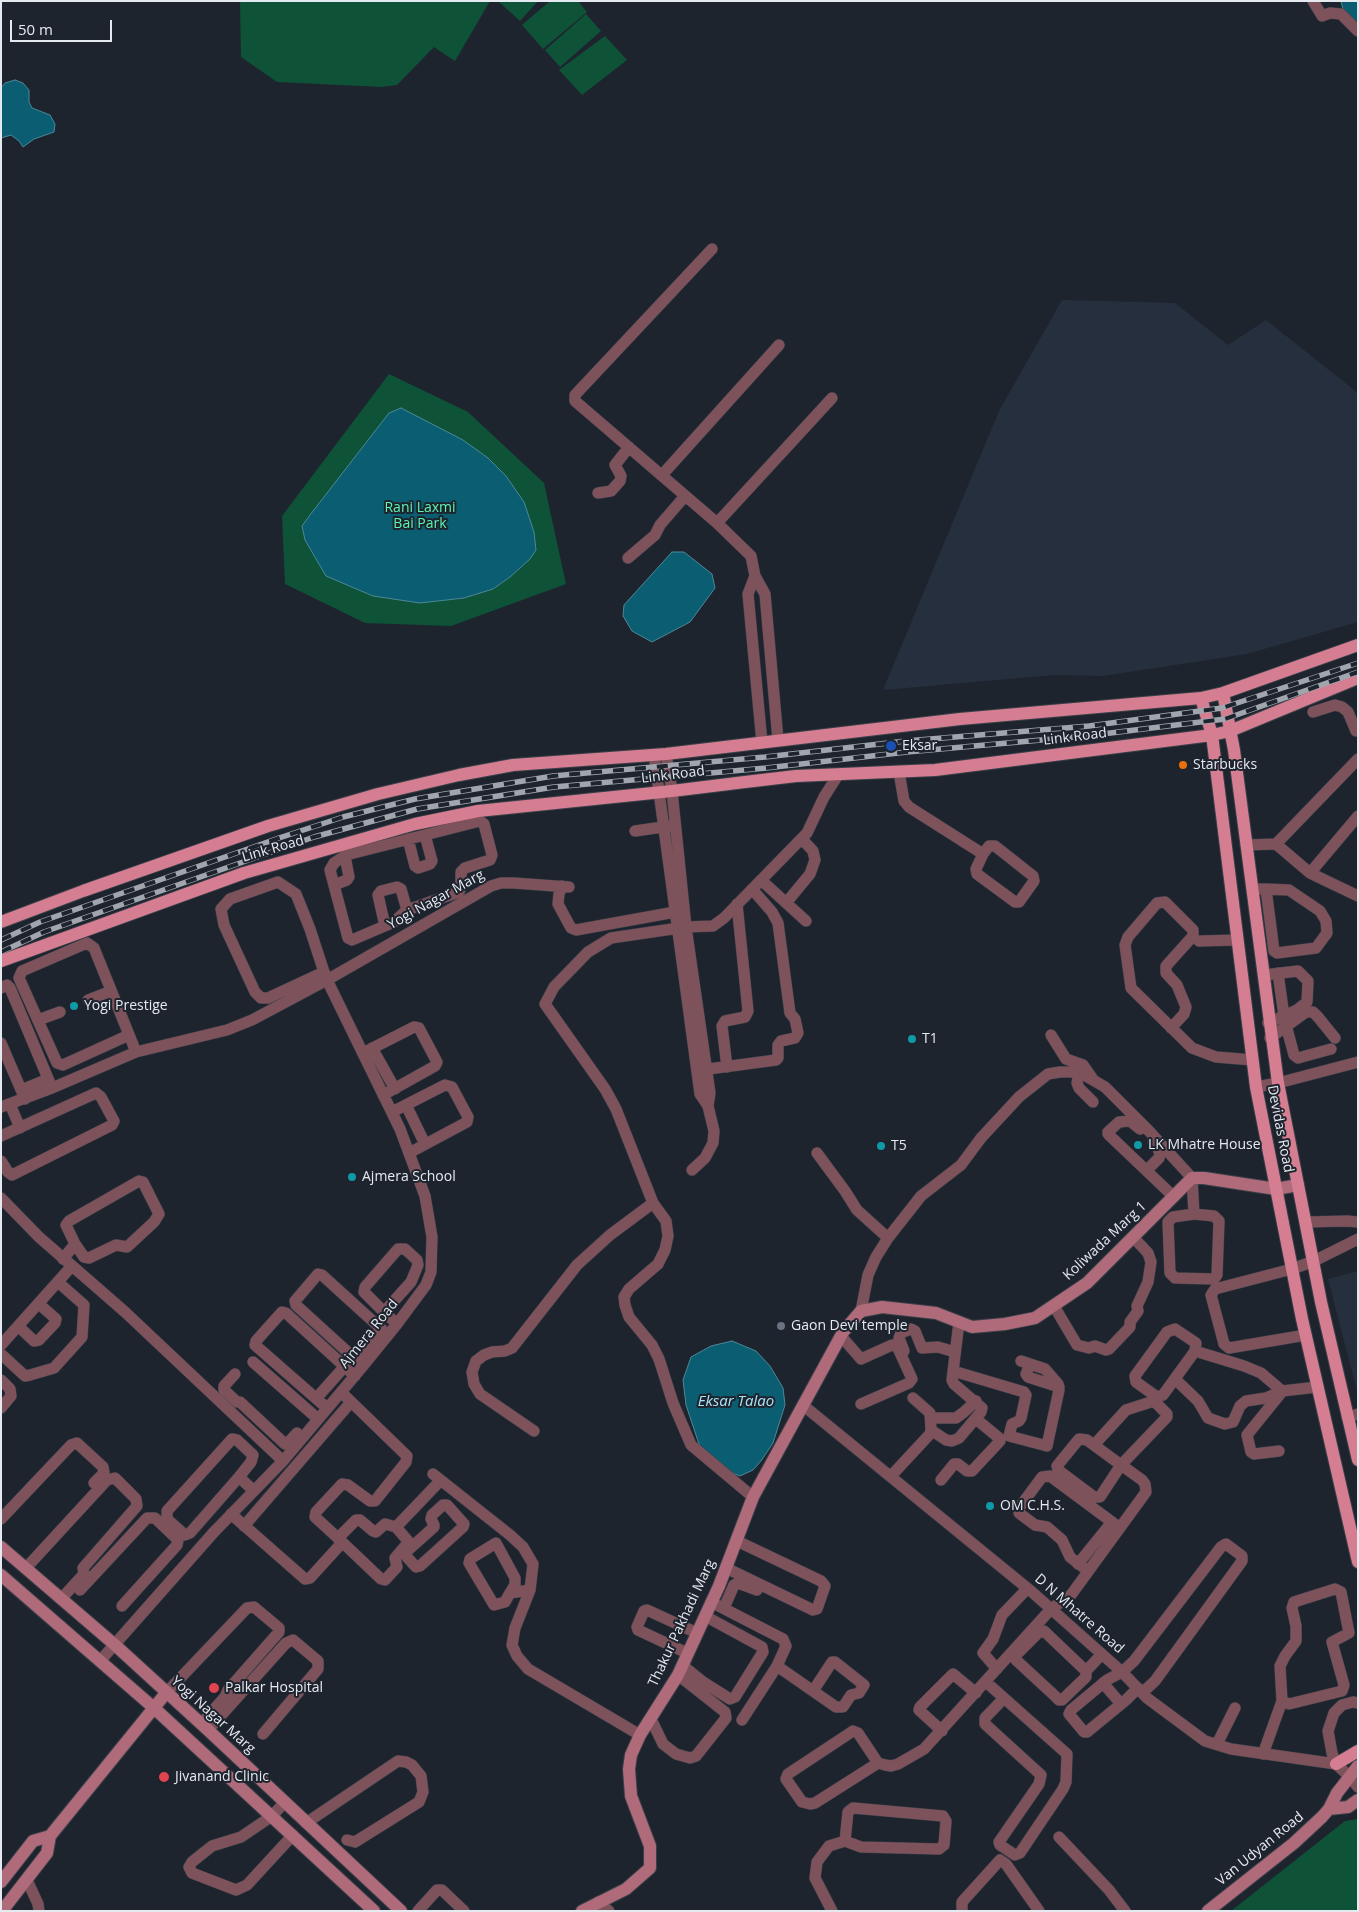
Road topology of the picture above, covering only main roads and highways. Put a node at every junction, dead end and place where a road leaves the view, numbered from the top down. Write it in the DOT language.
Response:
graph roads {
  1 [pos="1358,645"];
  2 [pos="1358,678"];
  3 [pos="1223,693"];
  4 [pos="1201,698"];
  5 [pos="1230,731"];
  6 [pos="1212,735"];
  7 [pos="1,922"];
  8 [pos="1,961"];
  9 [pos="1352,1416"];
  10 [pos="1354,1433"];
  11 [pos="1358,1460"];
  12 [pos="1358,1562"];
  13 [pos="1358,1751"];
  14 [pos="1336,1764"];
  1 -- 3 [label="main road, Link Road"];
  2 -- 5 [label="main road, Link Road"];
  3 -- 4 [label="main road, Link Road"];
  3 -- 5 [label="main road"];
  4 -- 6 [label="main road, Devidas Road"];
  4 -- 7 [label="main road, Link Road"];
  5 -- 6 [label="main road, Link Road"];
  5 -- 9 [label="main road"];
  6 -- 8 [label="main road, Link Road"];
  6 -- 12 [label="main road, Devidas Road"];
  9 -- 10 [label="main road"];
  10 -- 11 [label="main road"];
  13 -- 14 [label="main road"];
}
